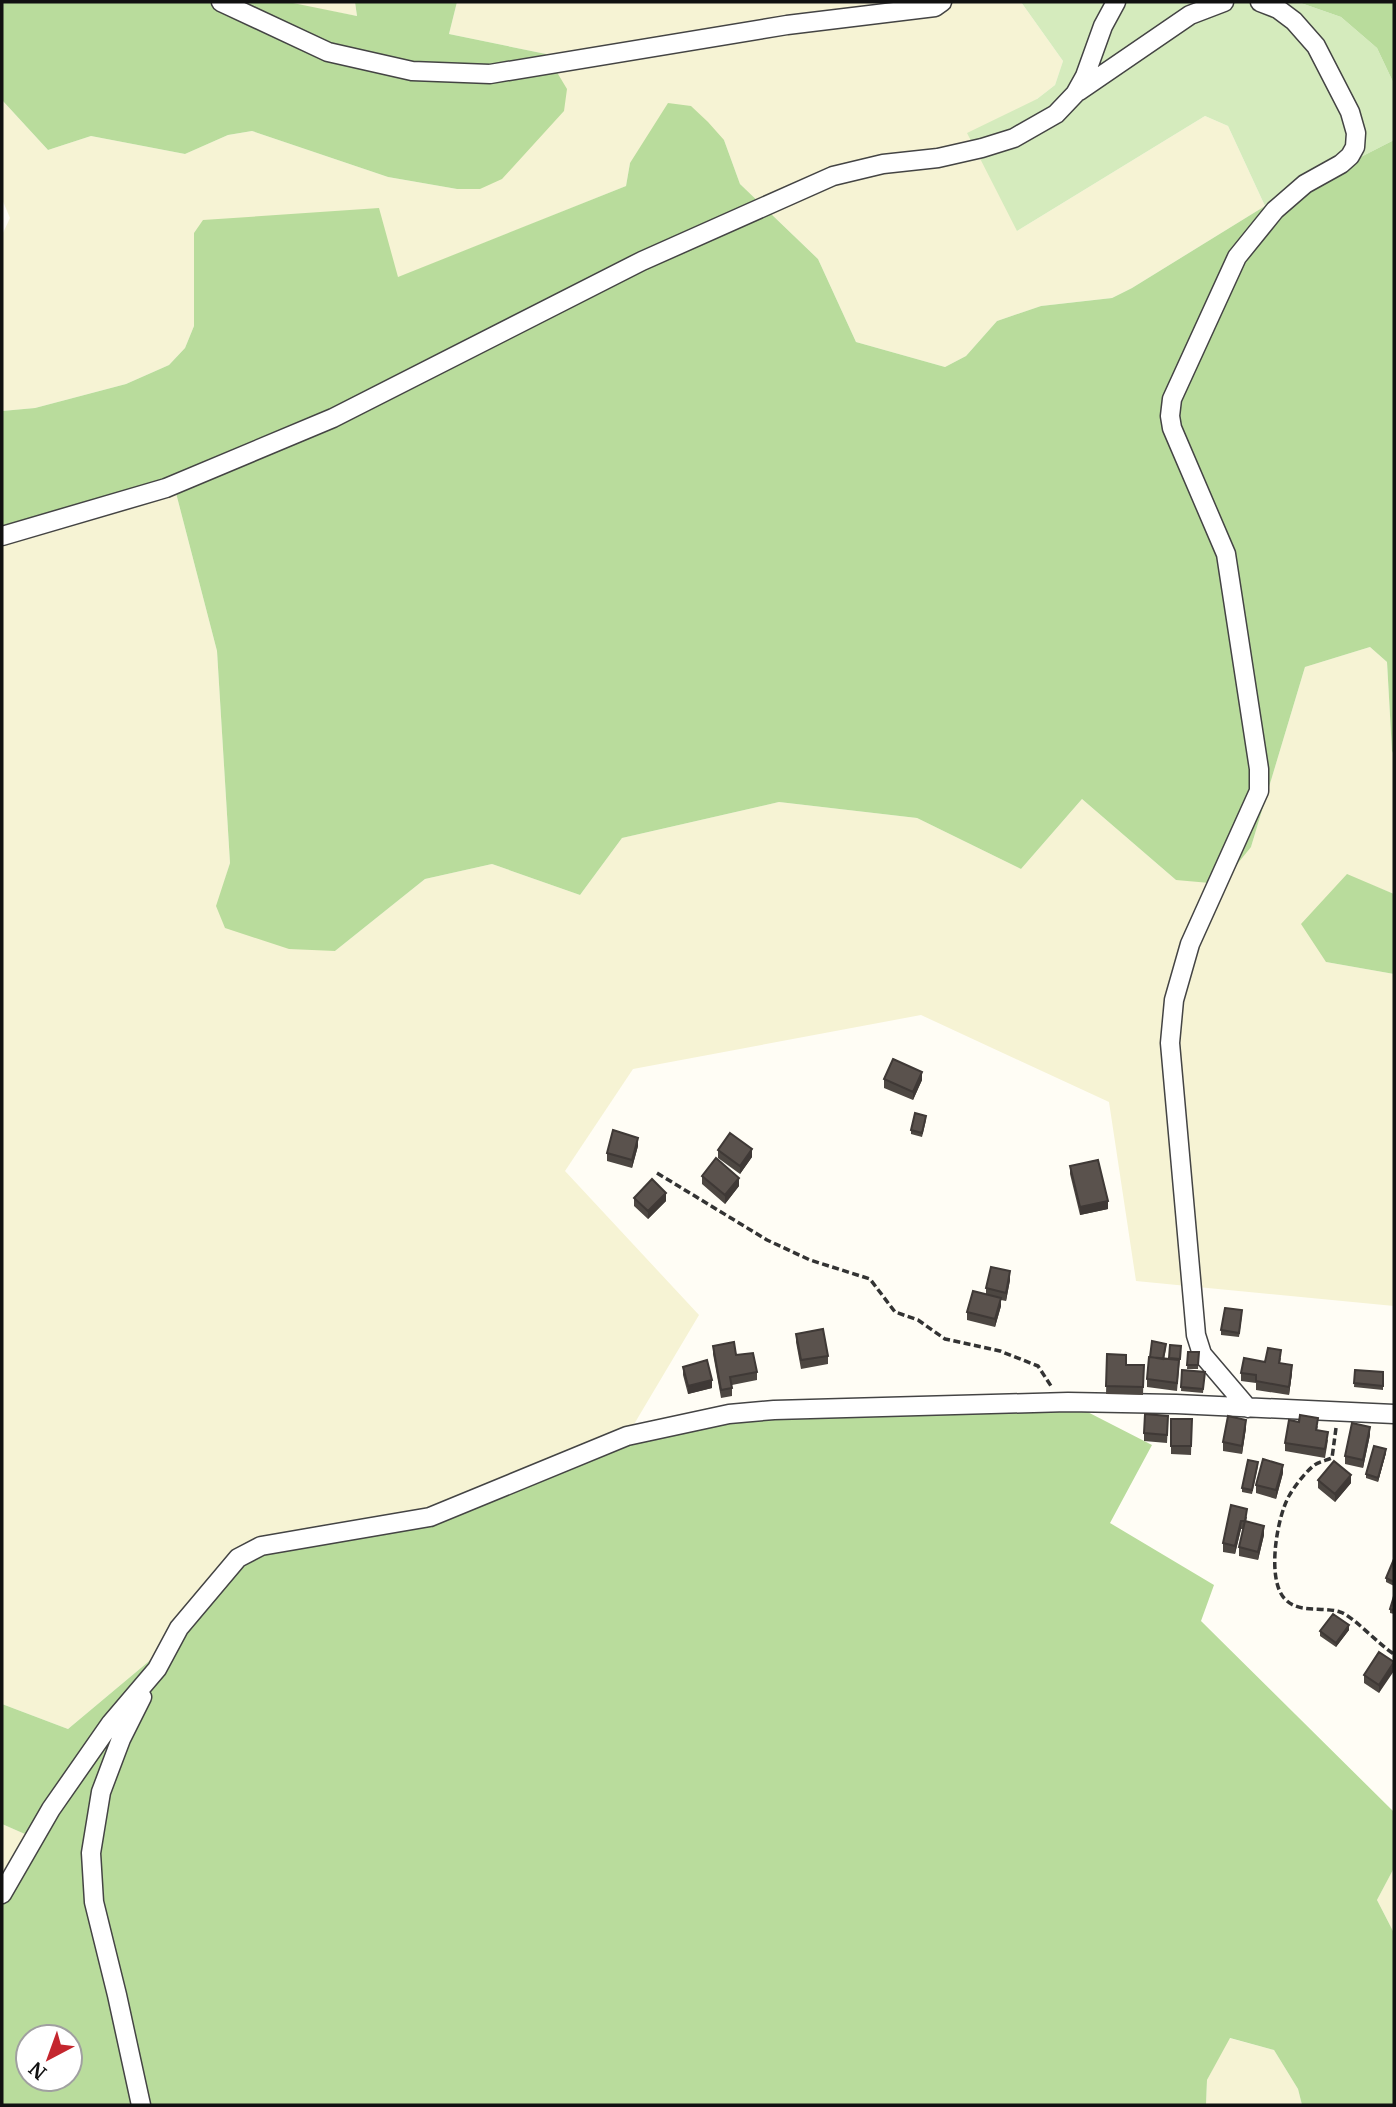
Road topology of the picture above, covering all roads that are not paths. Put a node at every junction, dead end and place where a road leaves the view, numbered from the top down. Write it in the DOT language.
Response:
graph roads {
  1 [pos="221,2"];
  2 [pos="942,2"];
  3 [pos="1116,2"];
  4 [pos="1224,2"];
  5 [pos="1260,2"];
  6 [pos="1075,94"];
  7 [pos="2,536"];
  8 [pos="1248,1408"];
  9 [pos="1394,1414"];
  10 [pos="157,1670"];
  11 [pos="2,1894"];
  12 [pos="141,2105"];
  1 -- 2 [label="street"];
  3 -- 6 [label="street"];
  4 -- 6 [label="street"];
  5 -- 8 [label="street"];
  6 -- 7 [label="street"];
  8 -- 9 [label="street"];
  8 -- 10 [label="street"];
  10 -- 11 [label="street"];
  10 -- 12 [label="street"];
}
